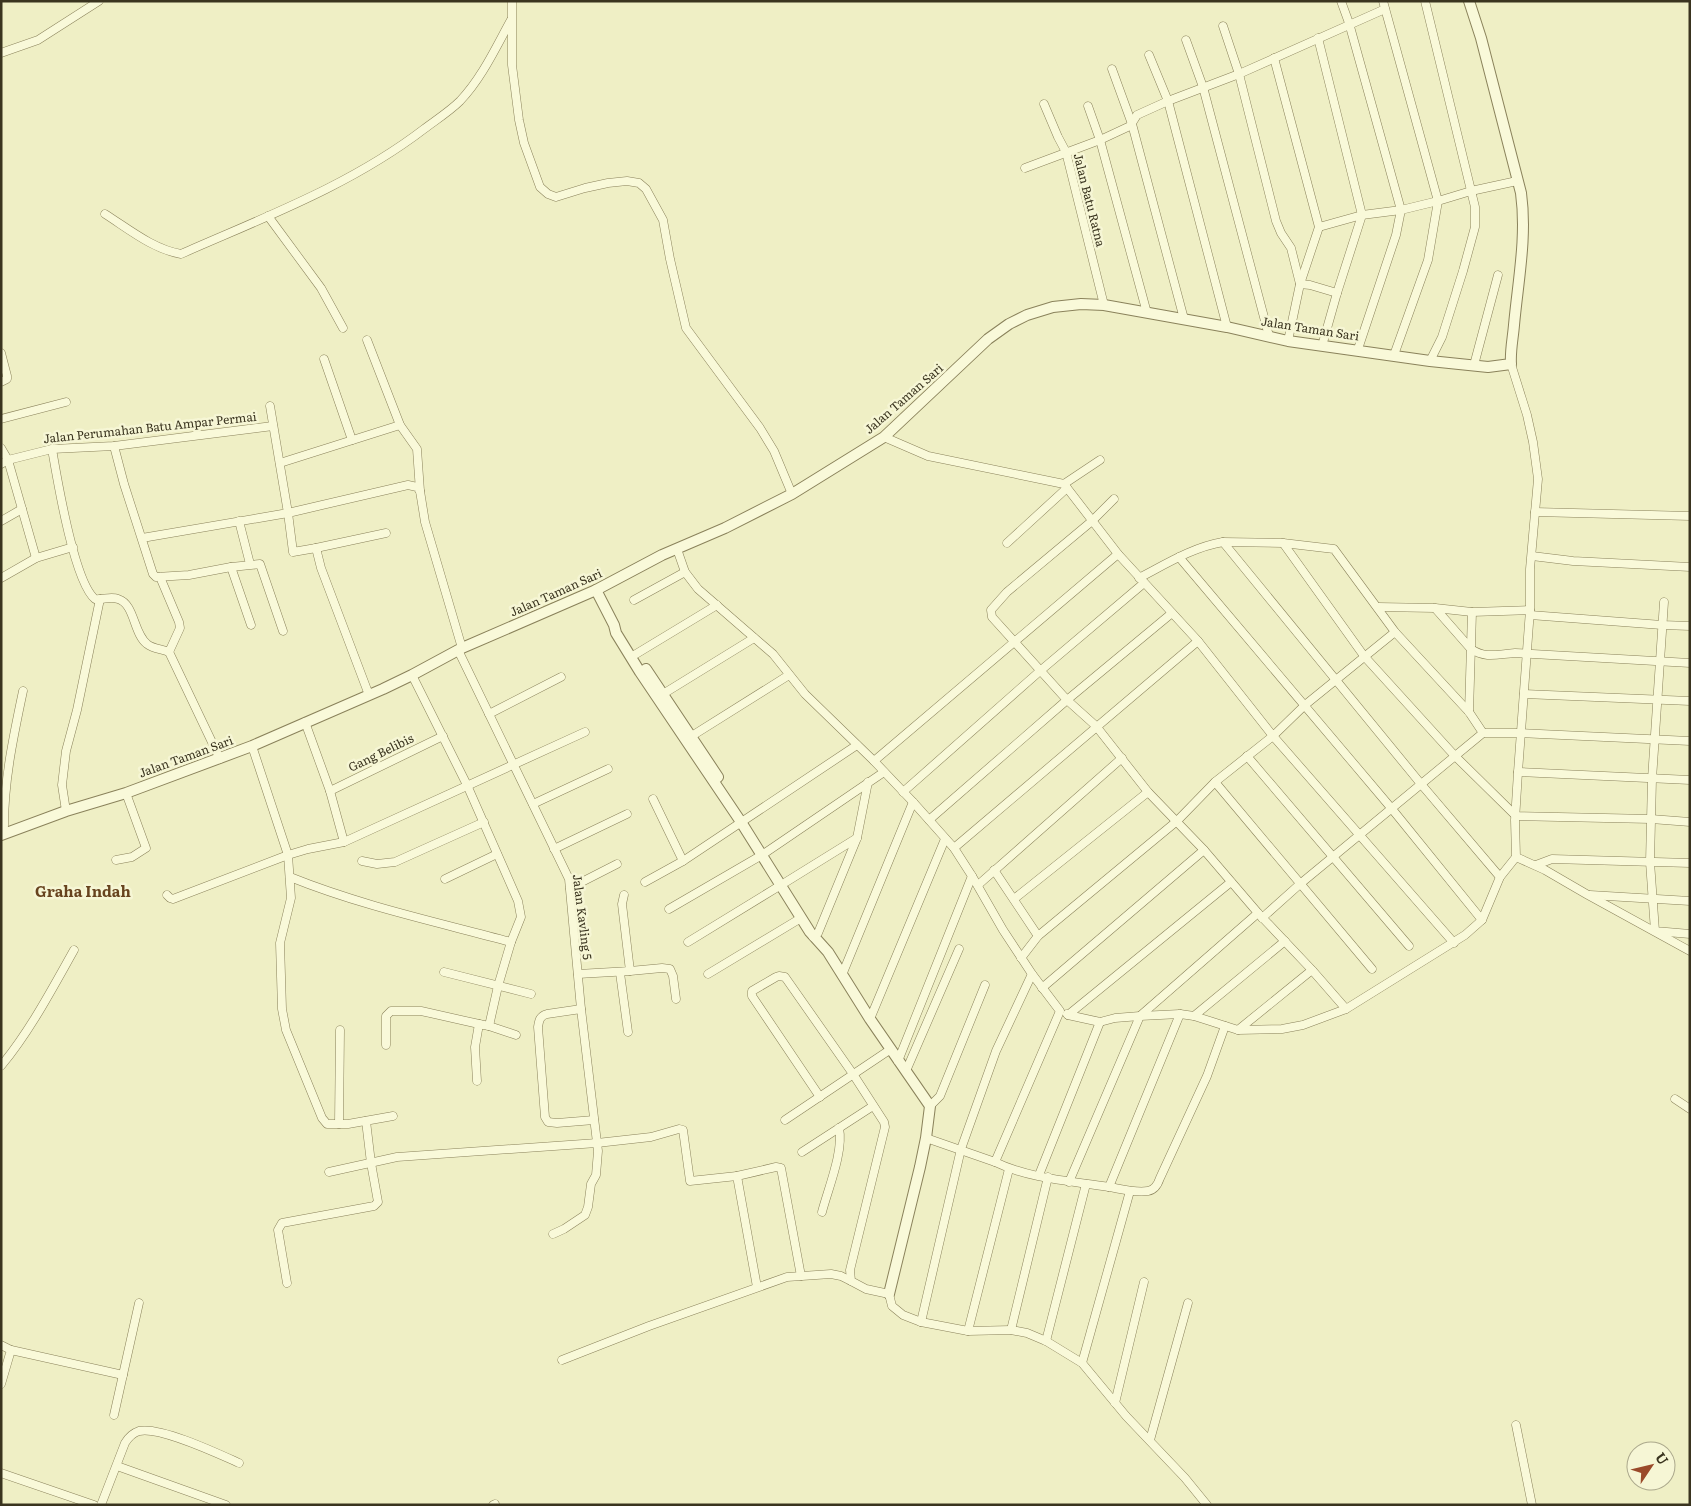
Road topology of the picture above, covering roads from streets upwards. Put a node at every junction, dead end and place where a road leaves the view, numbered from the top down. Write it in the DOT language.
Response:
graph roads {
  1 [pos="99,1"];
  2 [pos="512,1"];
  3 [pos="1341,1"];
  4 [pos="1425,1"];
  5 [pos="1469,1"];
  6 [pos="1384,5"];
  7 [pos="511,20"];
  8 [pos="1349,23"];
  9 [pos="1223,26"];
  10 [pos="1318,38"];
  11 [pos="1186,40"];
  12 [pos="1,53"];
  13 [pos="1149,55"];
  14 [pos="1274,58"];
  15 [pos="1112,69"];
  16 [pos="1239,74"];
  17 [pos="1203,87"];
  18 [pos="1168,101"];
  19 [pos="1044,104"];
  20 [pos="1088,106"];
  21 [pos="1132,124"];
  22 [pos="1100,140"];
  23 [pos="1066,152"];
  24 [pos="1025,168"];
  25 [pos="1517,181"];
  26 [pos="1471,191"];
  27 [pos="1438,201"];
  28 [pos="1401,210"];
  29 [pos="105,214"];
  30 [pos="1362,215"];
  31 [pos="268,216"];
  32 [pos="1318,223"];
  33 [pos="1498,275"];
  34 [pos="1300,284"];
  35 [pos="1337,293"];
  36 [pos="1104,305"];
  37 [pos="1147,313"];
  38 [pos="1184,319"];
  39 [pos="1227,327"];
  40 [pos="343,328"];
  41 [pos="1269,336"];
  42 [pos="367,340"];
  43 [pos="1288,340"];
  44 [pos="1322,346"];
  45 [pos="1358,349"];
  46 [pos="1,353"];
  47 [pos="1394,355"];
  48 [pos="324,359"];
  49 [pos="1430,361"];
  50 [pos="1511,364"];
  51 [pos="1474,365"];
  52 [pos="1,382"];
  53 [pos="66,402"];
  54 [pos="270,406"];
  55 [pos="1,418"];
  56 [pos="400,425"];
  57 [pos="273,426"];
  58 [pos="884,437"];
  59 [pos="352,440"];
  60 [pos="114,446"];
  61 [pos="1,448"];
  62 [pos="52,449"];
  63 [pos="1100,460"];
  64 [pos="5,462"];
  65 [pos="280,463"];
  66 [pos="1066,486"];
  67 [pos="420,491"];
  68 [pos="792,494"];
  69 [pos="1114,499"];
  70 [pos="22,509"];
  71 [pos="1535,512"];
  72 [pos="288,513"];
  73 [pos="1690,516"];
  74 [pos="239,521"];
  75 [pos="1092,521"];
  76 [pos="1,522"];
  77 [pos="386,533"];
  78 [pos="142,538"];
  79 [pos="1222,542"];
  80 [pos="1007,543"];
  81 [pos="1282,543"];
  82 [pos="73,547"];
  83 [pos="316,548"];
  84 [pos="677,549"];
  85 [pos="1118,554"];
  86 [pos="1532,556"];
  87 [pos="1179,557"];
  88 [pos="36,558"];
  89 [pos="250,564"];
  90 [pos="1690,566"];
  91 [pos="231,567"];
  92 [pos="686,572"];
  93 [pos="160,577"];
  94 [pos="1,578"];
  95 [pos="1142,580"];
  96 [pos="596,590"];
  97 [pos="100,600"];
  98 [pos="634,600"];
  99 [pos="1664,602"];
  100 [pos="717,605"];
  101 [pos="1378,607"];
  102 [pos="1435,608"];
  103 [pos="1472,612"];
  104 [pos="1172,613"];
  105 [pos="1530,613"];
  106 [pos="251,625"];
  107 [pos="614,625"];
  108 [pos="1662,625"];
  109 [pos="1690,626"];
  110 [pos="283,631"];
  111 [pos="1395,632"];
  112 [pos="754,638"];
  113 [pos="1014,641"];
  114 [pos="1198,641"];
  115 [pos="460,649"];
  116 [pos="1471,649"];
  117 [pos="169,652"];
  118 [pos="636,654"];
  119 [pos="1527,654"];
  120 [pos="1364,656"];
  121 [pos="1660,662"];
  122 [pos="1690,663"];
  123 [pos="643,671"];
  124 [pos="1040,671"];
  125 [pos="412,675"];
  126 [pos="790,676"];
  127 [pos="561,677"];
  128 [pos="1335,680"];
  129 [pos="22,691"];
  130 [pos="662,694"];
  131 [pos="1524,694"];
  132 [pos="369,695"];
  133 [pos="1657,699"];
  134 [pos="1067,700"];
  135 [pos="1690,701"];
  136 [pos="1305,705"];
  137 [pos="1469,712"];
  138 [pos="489,714"];
  139 [pos="672,715"];
  140 [pos="305,722"];
  141 [pos="1096,726"];
  142 [pos="585,732"];
  143 [pos="1483,733"];
  144 [pos="1521,733"];
  145 [pos="443,736"];
  146 [pos="1273,736"];
  147 [pos="688,738"];
  148 [pos="1655,739"];
  149 [pos="1690,741"];
  150 [pos="857,745"];
  151 [pos="252,746"];
  152 [pos="1247,756"];
  153 [pos="1454,756"];
  154 [pos="1122,758"];
  155 [pos="220,759"];
  156 [pos="874,761"];
  157 [pos="513,764"];
  158 [pos="608,769"];
  159 [pos="884,772"];
  160 [pos="1518,772"];
  161 [pos="1652,778"];
  162 [pos="1690,780"];
  163 [pos="868,782"];
  164 [pos="1215,782"];
  165 [pos="1421,784"];
  166 [pos="467,785"];
  167 [pos="330,791"];
  168 [pos="903,792"];
  169 [pos="1148,792"];
  170 [pos="126,793"];
  171 [pos="653,799"];
  172 [pos="913,802"];
  173 [pos="533,804"];
  174 [pos="1392,809"];
  175 [pos="66,811"];
  176 [pos="627,814"];
  177 [pos="1516,816"];
  178 [pos="1651,819"];
  179 [pos="744,820"];
  180 [pos="929,820"];
  181 [pos="1177,821"];
  182 [pos="484,822"];
  183 [pos="1690,822"];
  184 [pos="3,834"];
  185 [pos="1359,836"];
  186 [pos="857,838"];
  187 [pos="945,839"];
  188 [pos="344,842"];
  189 [pos="554,848"];
  190 [pos="954,848"];
  191 [pos="1204,850"];
  192 [pos="764,853"];
  193 [pos="497,854"];
  194 [pos="288,855"];
  195 [pos="1516,856"];
  196 [pos="1333,857"];
  197 [pos="116,860"];
  198 [pos="362,861"];
  199 [pos="683,861"];
  200 [pos="1650,862"];
  201 [pos="1690,863"];
  202 [pos="618,864"];
  203 [pos="1536,865"];
  204 [pos="994,870"];
  205 [pos="972,876"];
  206 [pos="290,877"];
  207 [pos="1500,877"];
  208 [pos="445,879"];
  209 [pos="645,882"];
  210 [pos="1231,882"];
  211 [pos="784,884"];
  212 [pos="1300,884"];
  213 [pos="978,885"];
  214 [pos="570,888"];
  215 [pos="167,895"];
  216 [pos="624,895"];
  217 [pos="1588,895"];
  218 [pos="1014,899"];
  219 [pos="1653,899"];
  220 [pos="1690,901"];
  221 [pos="669,909"];
  222 [pos="1260,916"];
  223 [pos="801,918"];
  224 [pos="1482,920"];
  225 [pos="1655,931"];
  226 [pos="1690,934"];
  227 [pos="816,935"];
  228 [pos="1038,936"];
  229 [pos="1285,941"];
  230 [pos="511,942"];
  231 [pos="688,942"];
  232 [pos="1454,943"];
  233 [pos="1409,946"];
  234 [pos="959,949"];
  235 [pos="74,950"];
  236 [pos="1690,951"];
  237 [pos="1021,958"];
  238 [pos="1372,969"];
  239 [pos="1312,970"];
  240 [pos="630,971"];
  241 [pos="444,972"];
  242 [pos="620,973"];
  243 [pos="578,974"];
  244 [pos="708,974"];
  245 [pos="1032,974"];
  246 [pos="842,975"];
  247 [pos="985,985"];
  248 [pos="498,986"];
  249 [pos="1042,988"];
  250 [pos="531,994"];
  251 [pos="676,999"];
  252 [pos="581,1009"];
  253 [pos="1346,1009"];
  254 [pos="1060,1011"];
  255 [pos="1180,1014"];
  256 [pos="1068,1015"];
  257 [pos="1140,1016"];
  258 [pos="1194,1016"];
  259 [pos="870,1019"];
  260 [pos="1100,1022"];
  261 [pos="479,1024"];
  262 [pos="489,1026"];
  263 [pos="1225,1026"];
  264 [pos="340,1030"];
  265 [pos="1238,1030"];
  266 [pos="628,1032"];
  267 [pos="516,1035"];
  268 [pos="386,1045"];
  269 [pos="891,1049"];
  270 [pos="898,1061"];
  271 [pos="1,1066"];
  272 [pos="906,1071"];
  273 [pos="853,1074"];
  274 [pos="477,1081"];
  275 [pos="820,1097"];
  276 [pos="1675,1098"];
  277 [pos="873,1106"];
  278 [pos="930,1106"];
  279 [pos="1690,1110"];
  280 [pos="394,1116"];
  281 [pos="594,1120"];
  282 [pos="785,1120"];
  283 [pos="366,1121"];
  284 [pos="339,1124"];
  285 [pos="839,1128"];
  286 [pos="926,1138"];
  287 [pos="597,1147"];
  288 [pos="961,1149"];
  289 [pos="802,1152"];
  290 [pos="371,1162"];
  291 [pos="995,1162"];
  292 [pos="1009,1169"];
  293 [pos="328,1172"];
  294 [pos="1038,1175"];
  295 [pos="738,1176"];
  296 [pos="1048,1178"];
  297 [pos="1069,1182"];
  298 [pos="1086,1184"];
  299 [pos="1109,1187"];
  300 [pos="1130,1191"];
  301 [pos="822,1212"];
  302 [pos="553,1234"];
  303 [pos="801,1276"];
  304 [pos="851,1281"];
  305 [pos="1144,1282"];
  306 [pos="287,1283"];
  307 [pos="757,1287"];
  308 [pos="889,1294"];
  309 [pos="139,1303"];
  310 [pos="1188,1304"];
  311 [pos="921,1322"];
  312 [pos="1011,1330"];
  313 [pos="968,1332"];
  314 [pos="1046,1341"];
  315 [pos="1,1345"];
  316 [pos="11,1350"];
  317 [pos="562,1360"];
  318 [pos="1082,1363"];
  319 [pos="123,1374"];
  320 [pos="1,1384"];
  321 [pos="1115,1403"];
  322 [pos="114,1414"];
  323 [pos="1516,1425"];
  324 [pos="1150,1440"];
  325 [pos="240,1463"];
  326 [pos="117,1466"];
  327 [pos="1,1473"];
  328 [pos="94,1505"];
  329 [pos="101,1505"];
  330 [pos="226,1505"];
  331 [pos="1207,1505"];
  332 [pos="1532,1505"];
  1 -- 12 [label="street"];
  2 -- 7 [label="street"];
  3 -- 8 [label="street"];
  4 -- 26 [label="street"];
  5 -- 25 [label="street"];
  6 -- 8 [label="street"];
  6 -- 27 [label="street"];
  7 -- 31 [label="street"];
  7 -- 68 [label="street"];
  8 -- 10 [label="street"];
  8 -- 28 [label="street"];
  9 -- 16 [label="street"];
  10 -- 14 [label="street"];
  10 -- 30 [label="street"];
  11 -- 17 [label="street"];
  13 -- 18 [label="street"];
  14 -- 16 [label="street"];
  14 -- 32 [label="street"];
  15 -- 21 [label="street"];
  16 -- 17 [label="street"];
  16 -- 34 [label="street"];
  17 -- 18 [label="street"];
  17 -- 41 [label="street"];
  18 -- 21 [label="street"];
  18 -- 39 [label="street"];
  19 -- 23 [label="street, Jalan Batu Ratna"];
  20 -- 22 [label="street"];
  21 -- 22 [label="street"];
  21 -- 38 [label="street"];
  22 -- 23 [label="street"];
  22 -- 37 [label="street"];
  23 -- 24 [label="street"];
  23 -- 36 [label="street, Jalan Batu Ratna"];
  25 -- 26 [label="street"];
  25 -- 50 [label="street"];
  26 -- 27 [label="street"];
  26 -- 49 [label="street"];
  27 -- 28 [label="street"];
  27 -- 47 [label="street"];
  28 -- 30 [label="street"];
  28 -- 45 [label="street"];
  29 -- 31 [label="street"];
  30 -- 32 [label="street"];
  30 -- 35 [label="street"];
  31 -- 40 [label="street"];
  32 -- 34 [label="street"];
  33 -- 51 [label="street"];
  34 -- 35 [label="street"];
  34 -- 43 [label="street"];
  35 -- 44 [label="street"];
  36 -- 37 [label="street, Jalan Taman Sari"];
  36 -- 58 [label="street, Jalan Taman Sari"];
  37 -- 38 [label="street, Jalan Taman Sari"];
  38 -- 39 [label="street, Jalan Taman Sari"];
  39 -- 41 [label="street, Jalan Taman Sari"];
  41 -- 43 [label="street, Jalan Taman Sari"];
  42 -- 56 [label="street, Jalan Kavling 5"];
  43 -- 44 [label="street, Jalan Taman Sari"];
  44 -- 45 [label="street, Jalan Taman Sari"];
  45 -- 47 [label="street, Jalan Taman Sari"];
  46 -- 52 [label="street"];
  47 -- 49 [label="street, Jalan Taman Sari"];
  48 -- 59 [label="street"];
  49 -- 51 [label="street, Jalan Taman Sari"];
  50 -- 51 [label="street, Jalan Taman Sari"];
  50 -- 71 [label="street"];
  53 -- 55 [label="street"];
  54 -- 57 [label="street"];
  56 -- 59 [label="street"];
  56 -- 67 [label="street, Jalan Kavling 5"];
  57 -- 60 [label="street, Jalan Perumahan Batu Ampar Permai"];
  57 -- 65 [label="street"];
  58 -- 66 [label="street"];
  58 -- 68 [label="street, Jalan Taman Sari"];
  59 -- 65 [label="street"];
  60 -- 62 [label="street, Jalan Perumahan Batu Ampar Permai"];
  60 -- 78 [label="street"];
  61 -- 64 [label="street"];
  62 -- 64 [label="street, Jalan Perumahan Batu Ampar Permai"];
  62 -- 82 [label="street"];
  63 -- 66 [label="street"];
  64 -- 70 [label="street"];
  65 -- 72 [label="street"];
  66 -- 75 [label="street"];
  66 -- 80 [label="street"];
  67 -- 72 [label="street"];
  67 -- 115 [label="street, Jalan Kavling 5"];
  68 -- 84 [label="street, Jalan Taman Sari"];
  69 -- 75 [label="street"];
  70 -- 76 [label="street"];
  70 -- 88 [label="street"];
  71 -- 73 [label="street"];
  71 -- 86 [label="street"];
  72 -- 74 [label="street"];
  72 -- 83 [label="street"];
  74 -- 78 [label="street"];
  74 -- 89 [label="street"];
  75 -- 85 [label="street"];
  75 -- 113 [label="street"];
  77 -- 83 [label="street"];
  78 -- 93 [label="street"];
  79 -- 81 [label="street"];
  79 -- 87 [label="street"];
  79 -- 128 [label="street"];
  81 -- 101 [label="street"];
  81 -- 120 [label="street"];
  82 -- 88 [label="street"];
  82 -- 97 [label="street"];
  83 -- 132 [label="street"];
  84 -- 92 [label="street"];
  84 -- 96 [label="street, Jalan Taman Sari"];
  85 -- 95 [label="street"];
  85 -- 113 [label="street"];
  86 -- 90 [label="street"];
  86 -- 105 [label="street"];
  87 -- 95 [label="street"];
  87 -- 136 [label="street"];
  88 -- 94 [label="street"];
  89 -- 91 [label="street"];
  89 -- 110 [label="street"];
  91 -- 93 [label="street"];
  91 -- 106 [label="street"];
  92 -- 98 [label="street"];
  92 -- 100 [label="street"];
  93 -- 117 [label="street"];
  95 -- 104 [label="street"];
  95 -- 124 [label="street"];
  96 -- 107 [label="street"];
  96 -- 115 [label="street, Jalan Taman Sari"];
  97 -- 117 [label="street"];
  97 -- 175 [label="street"];
  99 -- 108 [label="street"];
  100 -- 112 [label="street"];
  100 -- 118 [label="street"];
  101 -- 102 [label="street"];
  101 -- 111 [label="street"];
  102 -- 103 [label="street"];
  102 -- 116 [label="street"];
  103 -- 105 [label="street"];
  103 -- 116 [label="street"];
  104 -- 114 [label="street"];
  104 -- 134 [label="street"];
  105 -- 108 [label="street"];
  105 -- 119 [label="street"];
  107 -- 118 [label="street"];
  107 -- 123 [label="street"];
  108 -- 109 [label="street"];
  108 -- 121 [label="street"];
  111 -- 120 [label="street"];
  111 -- 137 [label="street"];
  112 -- 126 [label="street"];
  112 -- 130 [label="street"];
  113 -- 124 [label="street"];
  113 -- 156 [label="street"];
  114 -- 141 [label="street"];
  114 -- 146 [label="street"];
  115 -- 125 [label="street, Jalan Taman Sari"];
  115 -- 138 [label="street, Jalan Kavling 5"];
  116 -- 119 [label="street"];
  116 -- 137 [label="street"];
  117 -- 155 [label="street"];
  118 -- 123 [label="street"];
  119 -- 121 [label="street"];
  119 -- 131 [label="street"];
  120 -- 128 [label="street"];
  120 -- 153 [label="street"];
  121 -- 122 [label="street"];
  121 -- 133 [label="street"];
  123 -- 130 [label="street"];
  123 -- 139 [label="street"];
  124 -- 134 [label="street"];
  124 -- 168 [label="street"];
  125 -- 132 [label="street, Jalan Taman Sari"];
  125 -- 145 [label="street"];
  126 -- 147 [label="street"];
  126 -- 150 [label="street"];
  127 -- 138 [label="street"];
  128 -- 136 [label="street"];
  128 -- 165 [label="street"];
  129 -- 184 [label="street"];
  130 -- 139 [label="street"];
  131 -- 133 [label="street"];
  131 -- 144 [label="street"];
  132 -- 140 [label="street, Jalan Taman Sari"];
  133 -- 135 [label="street"];
  133 -- 148 [label="street"];
  134 -- 141 [label="street"];
  134 -- 180 [label="street"];
  136 -- 146 [label="street"];
  136 -- 174 [label="street"];
  137 -- 143 [label="street"];
  138 -- 157 [label="street, Jalan Kavling 5"];
  139 -- 147 [label="street"];
  140 -- 151 [label="street, Jalan Taman Sari"];
  140 -- 167 [label="street"];
  141 -- 154 [label="street"];
  141 -- 190 [label="street"];
  142 -- 157 [label="street"];
  143 -- 144 [label="street"];
  143 -- 153 [label="street"];
  144 -- 148 [label="street"];
  144 -- 160 [label="street"];
  145 -- 166 [label="street"];
  145 -- 167 [label="street, Gang Belibis"];
  146 -- 152 [label="street"];
  146 -- 185 [label="street"];
  147 -- 179 [label="street"];
  148 -- 149 [label="street"];
  148 -- 161 [label="street"];
  150 -- 156 [label="street"];
  150 -- 179 [label="street"];
  151 -- 155 [label="street, Jalan Taman Sari"];
  151 -- 194 [label="street"];
  152 -- 164 [label="street"];
  152 -- 196 [label="street"];
  153 -- 165 [label="street"];
  153 -- 177 [label="street"];
  154 -- 169 [label="street"];
  154 -- 204 [label="street"];
  155 -- 170 [label="street, Jalan Taman Sari"];
  156 -- 159 [label="street"];
  157 -- 166 [label="street"];
  157 -- 173 [label="street, Jalan Kavling 5"];
  158 -- 173 [label="street"];
  159 -- 163 [label="street"];
  159 -- 168 [label="street"];
  160 -- 161 [label="street"];
  160 -- 177 [label="street"];
  161 -- 162 [label="street"];
  161 -- 178 [label="street"];
  163 -- 186 [label="street"];
  163 -- 192 [label="street"];
  164 -- 181 [label="street"];
  164 -- 212 [label="street"];
  165 -- 174 [label="street"];
  165 -- 207 [label="street"];
  166 -- 182 [label="street"];
  166 -- 188 [label="street"];
  167 -- 188 [label="street"];
  168 -- 172 [label="street"];
  169 -- 181 [label="street"];
  169 -- 218 [label="street"];
  170 -- 175 [label="street, Jalan Taman Sari"];
  170 -- 197 [label="street"];
  171 -- 199 [label="street"];
  172 -- 180 [label="street"];
  172 -- 246 [label="street"];
  173 -- 189 [label="street, Jalan Kavling 5"];
  174 -- 185 [label="street"];
  174 -- 224 [label="street"];
  175 -- 184 [label="street, Jalan Taman Sari"];
  176 -- 189 [label="street"];
  177 -- 178 [label="street"];
  177 -- 195 [label="street"];
  178 -- 183 [label="street"];
  178 -- 200 [label="street"];
  179 -- 192 [label="street"];
  179 -- 199 [label="street"];
  180 -- 187 [label="street"];
  181 -- 191 [label="street"];
  181 -- 228 [label="street"];
  182 -- 193 [label="street"];
  182 -- 198 [label="street"];
  185 -- 196 [label="street"];
  185 -- 232 [label="street"];
  186 -- 211 [label="street"];
  186 -- 227 [label="street"];
  187 -- 190 [label="street"];
  187 -- 259 [label="street"];
  188 -- 194 [label="street"];
  189 -- 214 [label="street, Jalan Kavling 5"];
  190 -- 205 [label="street"];
  191 -- 210 [label="street"];
  191 -- 249 [label="street"];
  192 -- 211 [label="street"];
  192 -- 221 [label="street"];
  193 -- 208 [label="street"];
  193 -- 230 [label="street"];
  194 -- 206 [label="street"];
  194 -- 215 [label="street"];
  195 -- 203 [label="street"];
  195 -- 207 [label="street"];
  196 -- 212 [label="street"];
  196 -- 233 [label="street"];
  199 -- 209 [label="street"];
  200 -- 201 [label="street"];
  200 -- 203 [label="street"];
  200 -- 219 [label="street"];
  202 -- 214 [label="street"];
  203 -- 217 [label="street"];
  204 -- 213 [label="street"];
  204 -- 218 [label="street"];
  205 -- 213 [label="street"];
  205 -- 270 [label="street"];
  206 -- 230 [label="street"];
  206 -- 284 [label="street"];
  207 -- 224 [label="street"];
  210 -- 222 [label="street"];
  210 -- 256 [label="street"];
  211 -- 223 [label="street"];
  211 -- 227 [label="street"];
  211 -- 231 [label="street"];
  212 -- 222 [label="street"];
  212 -- 238 [label="street"];
  213 -- 237 [label="street"];
  214 -- 243 [label="street, Jalan Kavling 5"];
  216 -- 240 [label="street"];
  217 -- 219 [label="street"];
  217 -- 225 [label="street"];
  218 -- 228 [label="street"];
  219 -- 220 [label="street"];
  219 -- 225 [label="street"];
  222 -- 229 [label="street"];
  222 -- 257 [label="street"];
  223 -- 227 [label="street"];
  223 -- 244 [label="street"];
  224 -- 232 [label="street"];
  225 -- 226 [label="street"];
  225 -- 236 [label="street"];
  227 -- 246 [label="street"];
  228 -- 237 [label="street"];
  229 -- 239 [label="street"];
  229 -- 258 [label="street"];
  230 -- 248 [label="street"];
  232 -- 253 [label="street"];
  234 -- 272 [label="street"];
  235 -- 271 [label="street"];
  237 -- 245 [label="street"];
  239 -- 253 [label="street"];
  239 -- 265 [label="street"];
  240 -- 242 [label="street"];
  240 -- 251 [label="street"];
  241 -- 248 [label="street"];
  242 -- 243 [label="street"];
  242 -- 266 [label="street"];
  243 -- 252 [label="street, Jalan Kavling 5"];
  245 -- 249 [label="street"];
  245 -- 288 [label="street"];
  246 -- 259 [label="street"];
  247 -- 278 [label="street"];
  248 -- 250 [label="street"];
  248 -- 262 [label="street"];
  249 -- 254 [label="street"];
  252 -- 281 [label="street, Jalan Kavling 5"];
  252 -- 281 [label="street"];
  253 -- 265 [label="street"];
  254 -- 256 [label="street"];
  254 -- 291 [label="street"];
  255 -- 257 [label="street"];
  255 -- 258 [label="street"];
  255 -- 299 [label="street"];
  256 -- 260 [label="street"];
  257 -- 260 [label="street"];
  257 -- 297 [label="street"];
  258 -- 263 [label="street"];
  259 -- 269 [label="street"];
  260 -- 294 [label="street"];
  261 -- 262 [label="street"];
  261 -- 268 [label="street"];
  261 -- 274 [label="street"];
  262 -- 267 [label="street"];
  263 -- 265 [label="street"];
  263 -- 300 [label="street"];
  264 -- 284 [label="street"];
  269 -- 270 [label="street"];
  269 -- 273 [label="street"];
  270 -- 272 [label="street"];
  272 -- 278 [label="street"];
  273 -- 275 [label="street"];
  273 -- 275 [label="street"];
  273 -- 277 [label="street"];
  275 -- 282 [label="street"];
  276 -- 279 [label="street"];
  277 -- 285 [label="street"];
  277 -- 304 [label="street"];
  278 -- 286 [label="street"];
  280 -- 283 [label="street"];
  281 -- 287 [label="street, Jalan Kavling 5"];
  283 -- 284 [label="street"];
  283 -- 290 [label="street"];
  285 -- 289 [label="street"];
  285 -- 301 [label="street"];
  286 -- 288 [label="street"];
  286 -- 308 [label="street"];
  287 -- 290 [label="street"];
  287 -- 295 [label="street"];
  287 -- 302 [label="street, Jalan Kavling 5"];
  288 -- 291 [label="street"];
  288 -- 311 [label="street"];
  290 -- 293 [label="street"];
  290 -- 306 [label="street"];
  291 -- 292 [label="street"];
  292 -- 294 [label="street"];
  292 -- 313 [label="street"];
  294 -- 296 [label="street"];
  295 -- 303 [label="street"];
  295 -- 307 [label="street"];
  296 -- 297 [label="street"];
  296 -- 312 [label="street"];
  297 -- 298 [label="street"];
  298 -- 299 [label="street"];
  298 -- 314 [label="street"];
  299 -- 300 [label="street"];
  300 -- 318 [label="street"];
  303 -- 304 [label="street"];
  303 -- 307 [label="street"];
  304 -- 308 [label="street"];
  305 -- 321 [label="street"];
  307 -- 317 [label="street"];
  308 -- 311 [label="street"];
  309 -- 319 [label="street"];
  310 -- 324 [label="street"];
  311 -- 313 [label="street"];
  312 -- 313 [label="street"];
  312 -- 314 [label="street"];
  314 -- 318 [label="street"];
  315 -- 316 [label="street"];
  316 -- 319 [label="street"];
  316 -- 320 [label="street"];
  318 -- 321 [label="street"];
  319 -- 322 [label="street"];
  321 -- 324 [label="street"];
  323 -- 332 [label="street"];
  324 -- 331 [label="street"];
  325 -- 326 [label="street"];
  326 -- 329 [label="street"];
  326 -- 330 [label="street"];
  327 -- 328 [label="street"];
}
